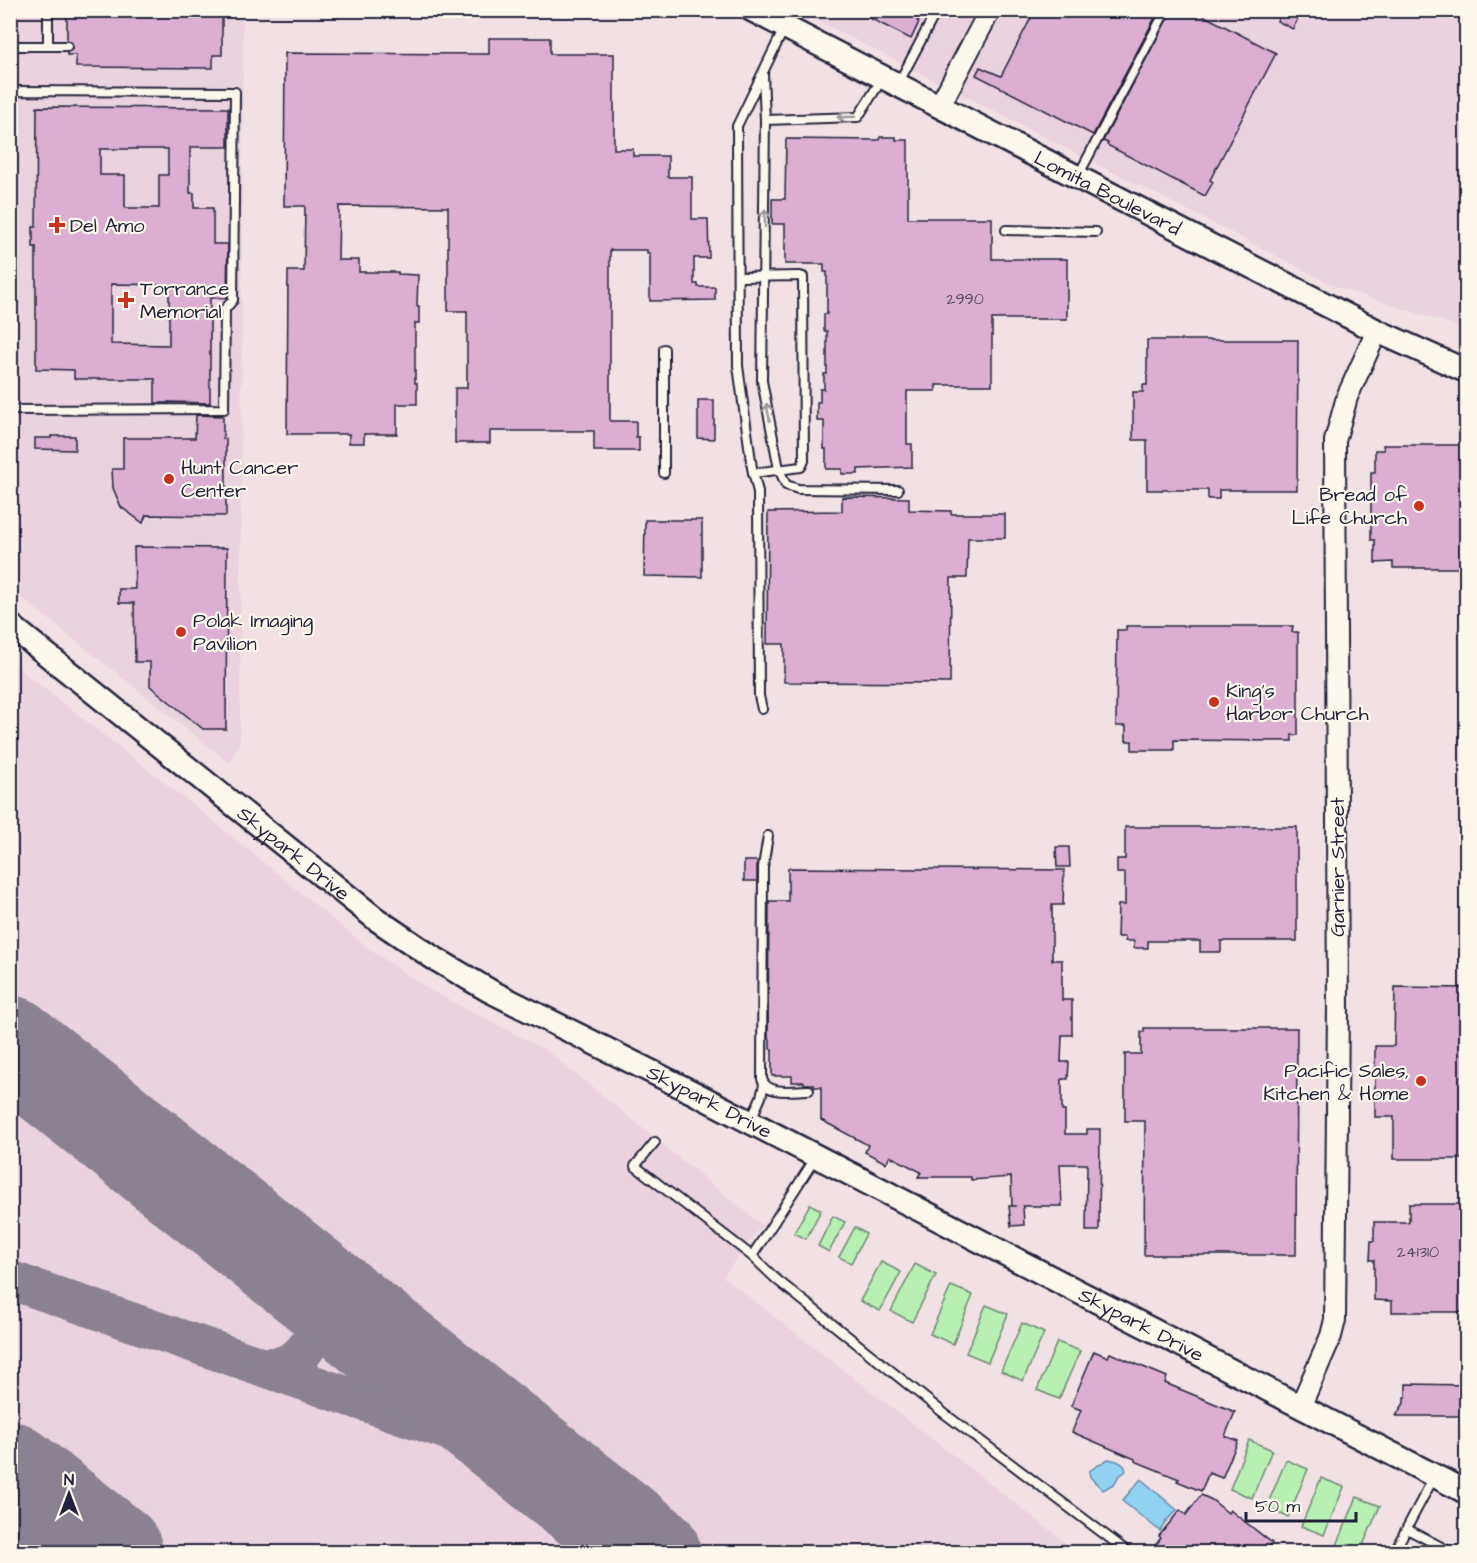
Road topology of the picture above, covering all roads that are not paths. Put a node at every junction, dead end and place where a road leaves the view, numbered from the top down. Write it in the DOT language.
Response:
graph roads {
  1 [pos="48,10"];
  2 [pos="752,10"];
  3 [pos="937,10"];
  4 [pos="990,10"];
  5 [pos="1166,10"];
  6 [pos="789,19"];
  7 [pos="10,46"];
  8 [pos="48,46"];
  9 [pos="67,46"];
  10 [pos="763,73"];
  11 [pos="890,81"];
  12 [pos="939,107"];
  13 [pos="765,120"];
  14 [pos="1077,177"];
  15 [pos="10,206"];
  16 [pos="1006,230"];
  17 [pos="1096,232"];
  18 [pos="764,276"];
  19 [pos="738,277"];
  20 [pos="1377,331"];
  21 [pos="664,349"];
  22 [pos="1467,371"];
  23 [pos="10,410"];
  24 [pos="779,470"];
  25 [pos="664,473"];
  26 [pos="753,473"];
  27 [pos="898,490"];
  28 [pos="10,625"];
  29 [pos="762,709"];
  30 [pos="768,836"];
  31 [pos="764,1085"];
  32 [pos="809,1090"];
  33 [pos="750,1121"];
  34 [pos="655,1142"];
  35 [pos="817,1156"];
  36 [pos="752,1256"];
  37 [pos="1301,1405"];
  38 [pos="1435,1475"];
  39 [pos="1467,1492"];
  40 [pos="1407,1529"];
  41 [pos="1128,1552"];
  42 [pos="1394,1552"];
  43 [pos="1451,1552"];
  1 -- 8 [label="lane"];
  2 -- 6 [label="main road, Lomita Boulevard"];
  3 -- 11 [label="lane"];
  4 -- 12 [label="street"];
  5 -- 14 [label="lane"];
  6 -- 10 [label="lane"];
  6 -- 11 [label="main road, Lomita Boulevard"];
  7 -- 8 [label="lane"];
  8 -- 9 [label="lane"];
  10 -- 13 [label="lane"];
  10 -- 19 [label="lane"];
  11 -- 12 [label="main road, Lomita Boulevard"];
  11 -- 13 [label="lane, one-way"];
  12 -- 14 [label="main road, Lomita Boulevard"];
  18 -- 13 [label="lane, one-way"];
  14 -- 20 [label="main road, Lomita Boulevard"];
  15 -- 23 [label="lane"];
  16 -- 17 [label="lane"];
  18 -- 19 [label="lane"];
  24 -- 18 [label="lane, one-way"];
  18 -- 24 [label="lane"];
  19 -- 26 [label="lane"];
  20 -- 22 [label="main road, Lomita Boulevard"];
  20 -- 37 [label="street, Garnier Street"];
  21 -- 25 [label="lane"];
  24 -- 26 [label="lane"];
  24 -- 27 [label="lane"];
  26 -- 29 [label="lane"];
  28 -- 33 [label="main road, Skypark Drive"];
  30 -- 31 [label="lane"];
  31 -- 32 [label="lane"];
  31 -- 33 [label="lane"];
  33 -- 35 [label="main road, Skypark Drive"];
  34 -- 36 [label="lane"];
  35 -- 36 [label="lane"];
  35 -- 37 [label="main road, Skypark Drive"];
  36 -- 41 [label="lane"];
  37 -- 38 [label="main road, Skypark Drive"];
  38 -- 39 [label="main road, Skypark Drive"];
  38 -- 40 [label="lane"];
  40 -- 42 [label="lane"];
  40 -- 43 [label="lane"];
}
